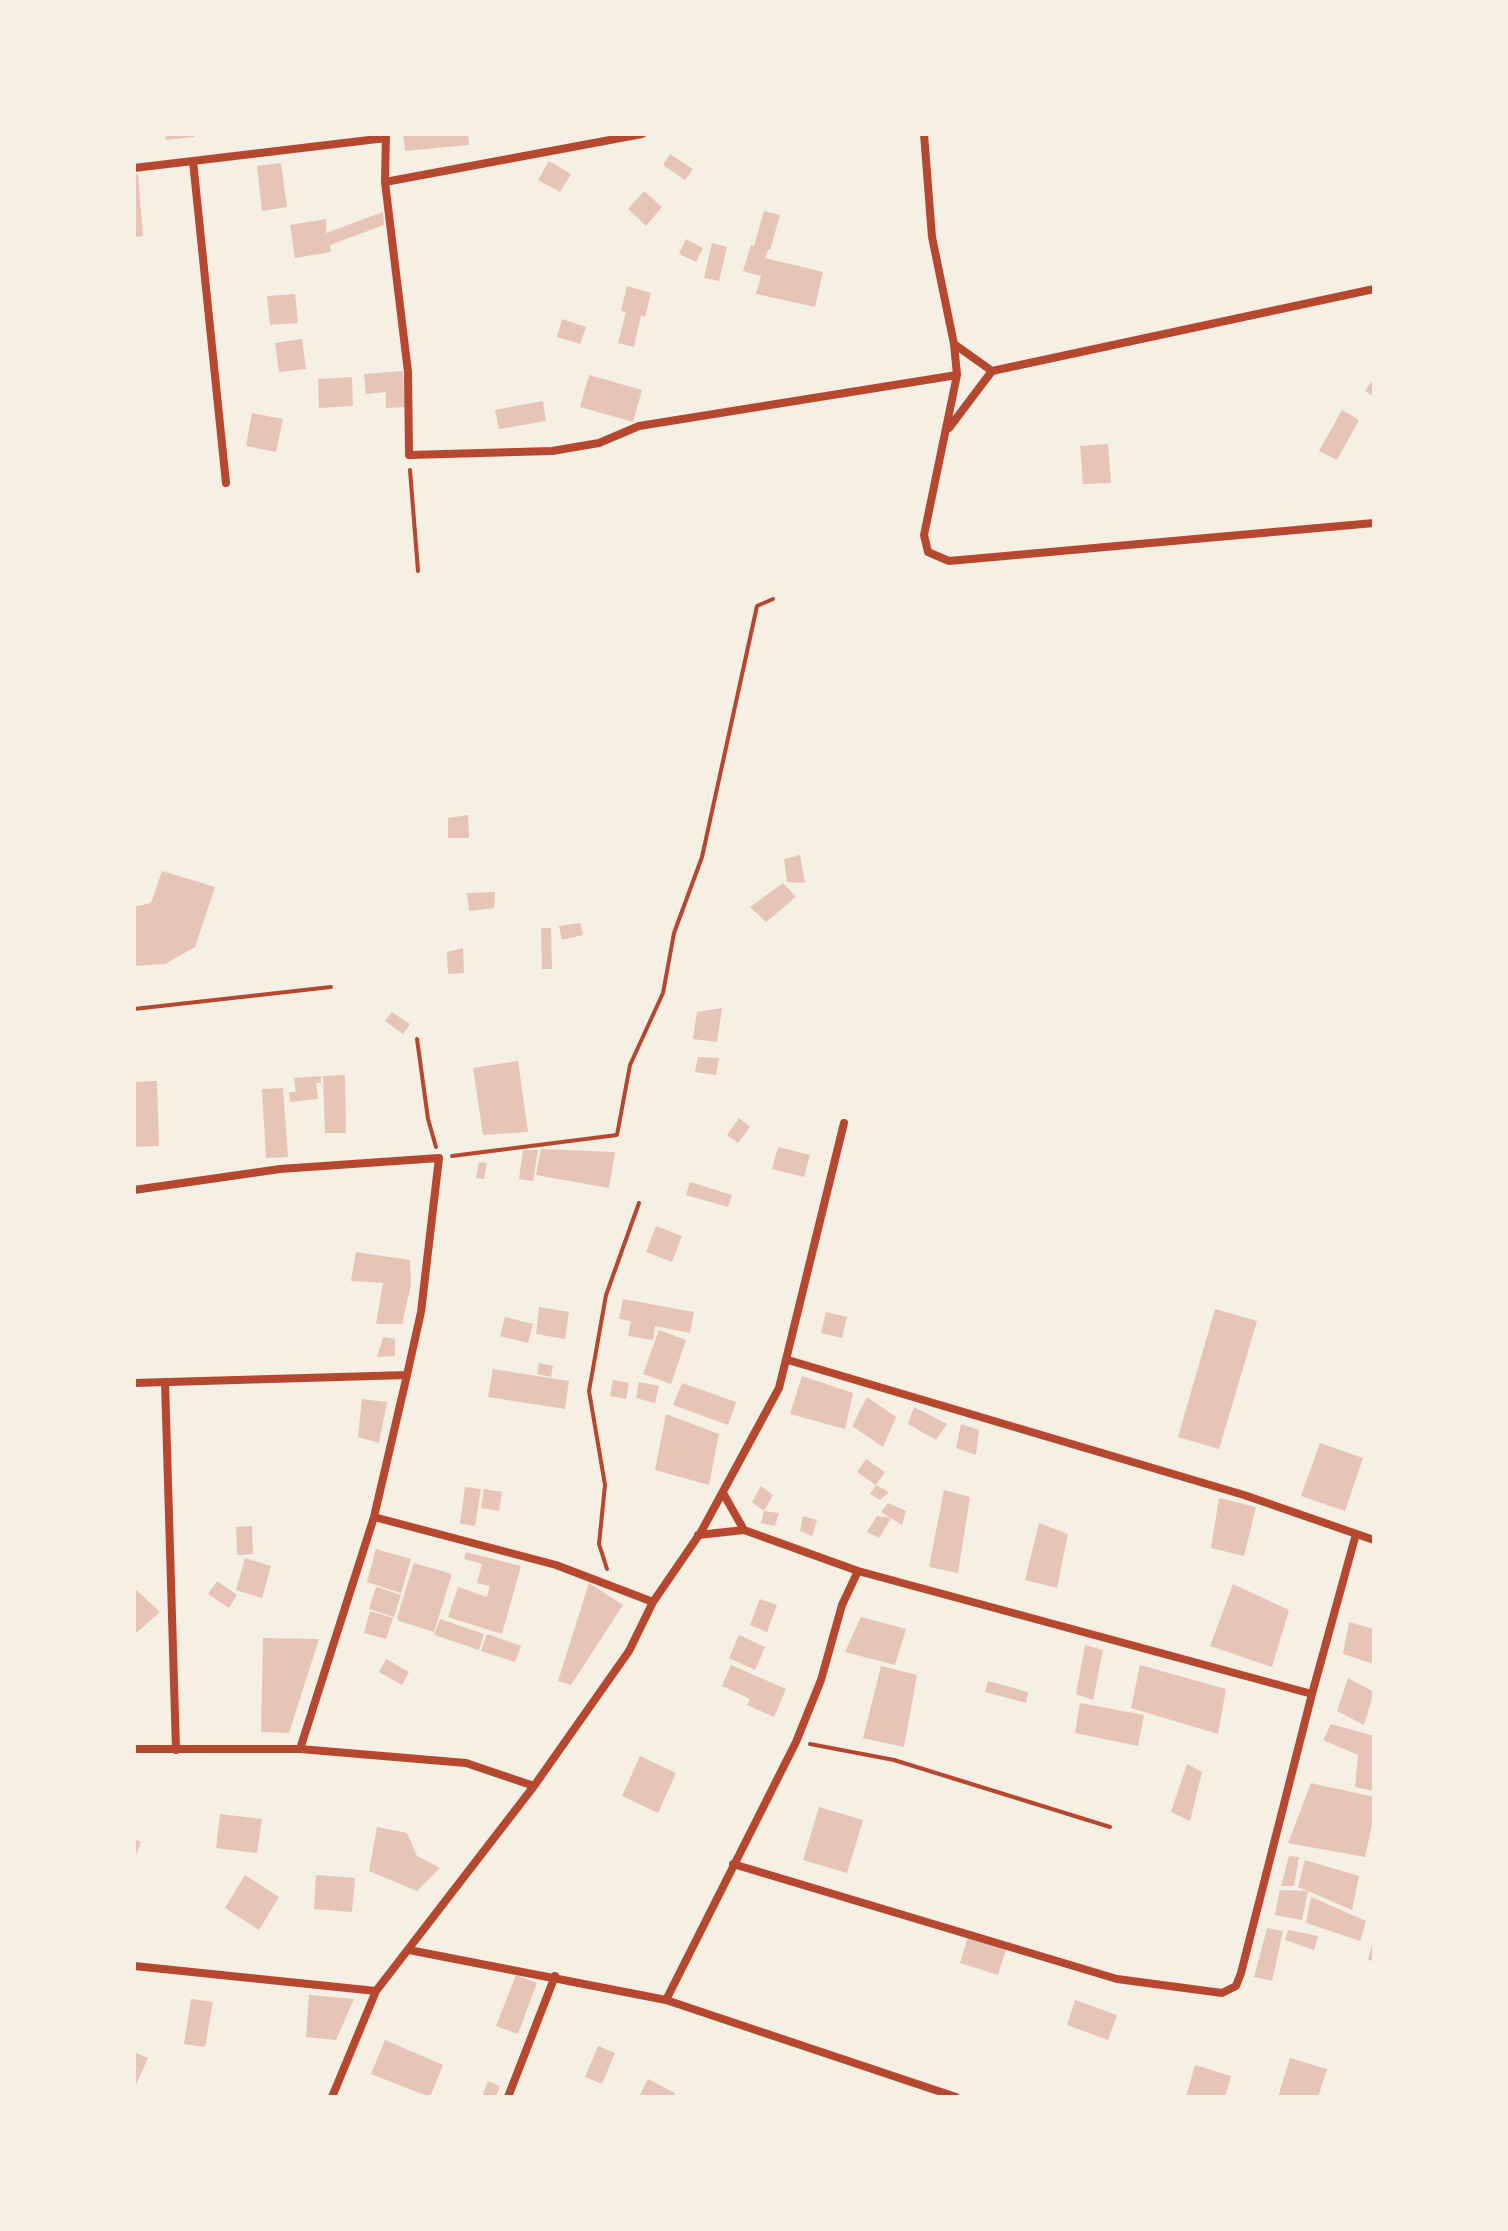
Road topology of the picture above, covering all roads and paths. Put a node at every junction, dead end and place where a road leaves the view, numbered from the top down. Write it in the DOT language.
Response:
graph roads {
  1 [pos="642,134"];
  2 [pos="924,134"];
  3 [pos="386,136"];
  4 [pos="193,161"];
  5 [pos="134,168"];
  6 [pos="385,182"];
  7 [pos="1374,289"];
  8 [pos="954,344"];
  9 [pos="992,371"];
  10 [pos="957,375"];
  11 [pos="946,431"];
  12 [pos="409,455"];
  13 [pos="226,483"];
  14 [pos="1374,523"];
  15 [pos="418,571"];
  16 [pos="773,599"];
  17 [pos="331,987"];
  18 [pos="134,1009"];
  19 [pos="417,1039"];
  20 [pos="844,1123"];
  21 [pos="439,1158"];
  22 [pos="134,1190"];
  23 [pos="639,1203"];
  24 [pos="788,1360"];
  25 [pos="407,1375"];
  26 [pos="165,1382"];
  27 [pos="134,1383"];
  28 [pos="723,1493"];
  29 [pos="374,1517"];
  30 [pos="744,1530"];
  31 [pos="1356,1534"];
  32 [pos="698,1535"];
  33 [pos="1374,1540"];
  34 [pos="858,1571"];
  35 [pos="613,1586"];
  36 [pos="653,1602"];
  37 [pos="1312,1694"];
  38 [pos="796,1742"];
  39 [pos="134,1749"];
  40 [pos="300,1749"];
  41 [pos="176,1750"];
  42 [pos="534,1786"];
  43 [pos="1110,1827"];
  44 [pos="733,1864"];
  45 [pos="409,1950"];
  46 [pos="134,1966"];
  47 [pos="555,1976"];
  48 [pos="376,1991"];
  49 [pos="666,2000"];
  50 [pos="332,2097"];
  51 [pos="508,2097"];
  52 [pos="956,2097"];
  1 -- 6 [label="street"];
  2 -- 8 [label="street"];
  3 -- 4 [label="street"];
  3 -- 6 [label="street"];
  4 -- 5 [label="street"];
  4 -- 13 [label="street"];
  6 -- 12 [label="street"];
  7 -- 9 [label="street"];
  8 -- 9 [label="street"];
  8 -- 10 [label="street"];
  9 -- 11 [label="street"];
  10 -- 11 [label="street"];
  10 -- 12 [label="street"];
  11 -- 14 [label="street"];
  12 -- 15 [label="path"];
  16 -- 21 [label="path"];
  17 -- 18 [label="path"];
  19 -- 21 [label="path"];
  20 -- 24 [label="street"];
  21 -- 22 [label="street"];
  21 -- 25 [label="street"];
  23 -- 35 [label="path"];
  24 -- 28 [label="street"];
  24 -- 31 [label="street"];
  25 -- 26 [label="street"];
  25 -- 29 [label="street"];
  26 -- 27 [label="street"];
  26 -- 41 [label="street"];
  28 -- 30 [label="street"];
  28 -- 32 [label="street"];
  29 -- 35 [label="street"];
  29 -- 40 [label="street"];
  30 -- 32 [label="street"];
  30 -- 34 [label="street"];
  31 -- 33 [label="street"];
  31 -- 37 [label="street"];
  32 -- 36 [label="street"];
  34 -- 37 [label="street"];
  34 -- 38 [label="street"];
  35 -- 36 [label="street"];
  36 -- 42 [label="street"];
  37 -- 44 [label="street"];
  38 -- 43 [label="path"];
  38 -- 44 [label="street"];
  39 -- 41 [label="street"];
  40 -- 41 [label="street"];
  40 -- 42 [label="street"];
  42 -- 45 [label="street"];
  44 -- 49 [label="street"];
  45 -- 47 [label="street"];
  45 -- 48 [label="street"];
  46 -- 48 [label="street"];
  47 -- 49 [label="street"];
  47 -- 51 [label="street"];
  48 -- 50 [label="street"];
  49 -- 52 [label="street"];
}
